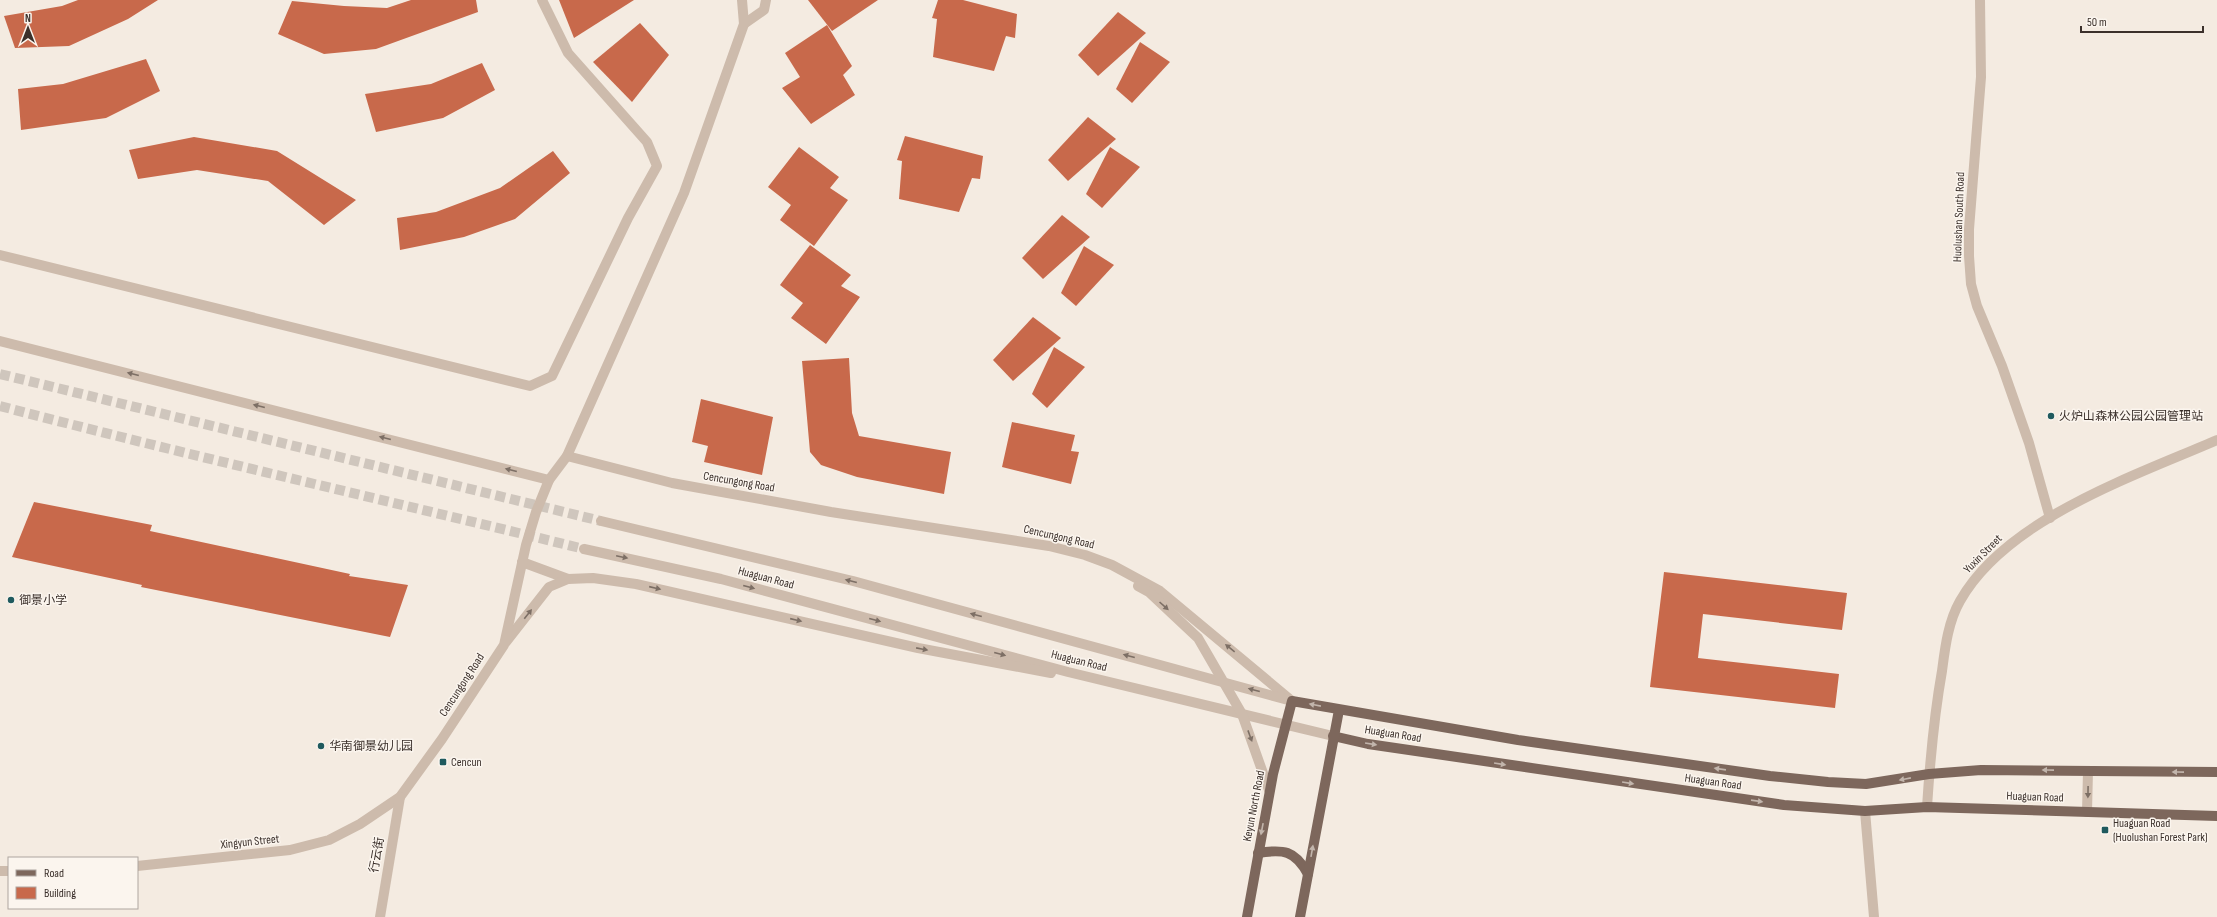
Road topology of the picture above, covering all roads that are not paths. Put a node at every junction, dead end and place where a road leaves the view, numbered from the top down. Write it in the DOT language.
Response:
graph roads {
  1 [pos="542,0"];
  2 [pos="742,0"];
  3 [pos="766,0"];
  4 [pos="1980,0"];
  5 [pos="744,24"];
  6 [pos="0,256"];
  7 [pos="0,341"];
  8 [pos="2217,440"];
  9 [pos="567,456"];
  10 [pos="549,480"];
  11 [pos="2050,518"];
  12 [pos="601,521"];
  13 [pos="584,549"];
  14 [pos="1085,555"];
  15 [pos="522,562"];
  16 [pos="568,578"];
  17 [pos="504,645"];
  18 [pos="1089,677"];
  19 [pos="1224,682"];
  20 [pos="1292,700"];
  21 [pos="1339,710"];
  22 [pos="1242,714"];
  23 [pos="1285,725"];
  24 [pos="1333,736"];
  25 [pos="2088,771"];
  26 [pos="2217,772"];
  27 [pos="1929,774"];
  28 [pos="1269,790"];
  29 [pos="400,796"];
  30 [pos="1927,807"];
  31 [pos="1865,811"];
  32 [pos="2087,812"];
  33 [pos="2217,816"];
  34 [pos="360,824"];
  35 [pos="1258,854"];
  36 [pos="138,866"];
  37 [pos="1308,874"];
  38 [pos="380,917"];
  39 [pos="1247,917"];
  40 [pos="1300,917"];
  41 [pos="1874,917"];
  1 -- 6 [label="street"];
  2 -- 5 [label="street"];
  3 -- 5 [label="street"];
  4 -- 11 [label="street, Huolushan South Road"];
  5 -- 9 [label="street"];
  10 -- 7 [label="street, one-way"];
  8 -- 11 [label="street, Yuxin Street"];
  9 -- 10 [label="street, Cencungong Road"];
  9 -- 14 [label="street, Cencungong Road"];
  10 -- 15 [label="street, Cencungong Road"];
  11 -- 27 [label="street, Yuxin Street"];
  19 -- 12 [label="street, Huaguan Road, one-way"];
  13 -- 18 [label="street, Huaguan Road, one-way"];
  14 -- 19 [label="street, one-way"];
  20 -- 14 [label="street, Cencungong Road, one-way"];
  15 -- 16 [label="street"];
  15 -- 17 [label="street, Cencungong Road"];
  17 -- 16 [label="street, one-way"];
  16 -- 18 [label="street, one-way"];
  17 -- 29 [label="street, Cencungong Road"];
  18 -- 22 [label="street, Huaguan Road"];
  20 -- 19 [label="street, Huaguan Road, one-way"];
  19 -- 22 [label="street"];
  21 -- 20 [label="main road, Huaguan Road, one-way"];
  20 -- 23 [label="main road, Keyun North Road"];
  21 -- 24 [label="main road"];
  27 -- 21 [label="main road, Huaguan Road, one-way"];
  22 -- 23 [label="street, Huaguan Road"];
  22 -- 28 [label="street, one-way"];
  23 -- 24 [label="street, Huaguan Road"];
  23 -- 28 [label="main road, Keyun North Road"];
  24 -- 31 [label="main road, Huaguan Road, one-way"];
  37 -- 24 [label="main road, one-way"];
  26 -- 25 [label="main road, Huaguan Road, one-way"];
  25 -- 27 [label="main road, Huaguan Road, one-way"];
  25 -- 32 [label="street, one-way"];
  27 -- 30 [label="street, Yuxin Street"];
  28 -- 35 [label="main road, Keyun North Road, one-way"];
  29 -- 34 [label="street, Cencungong Road"];
  29 -- 38 [label="street, 行云街"];
  30 -- 31 [label="main road, Huaguan Road"];
  30 -- 32 [label="main road, Huaguan Road"];
  31 -- 41 [label="street"];
  32 -- 33 [label="main road, Huaguan Road"];
  34 -- 36 [label="street, Xingyun Street"];
  35 -- 37 [label="main road"];
  35 -- 39 [label="main road, Keyun North Road"];
  37 -- 40 [label="main road"];
}
